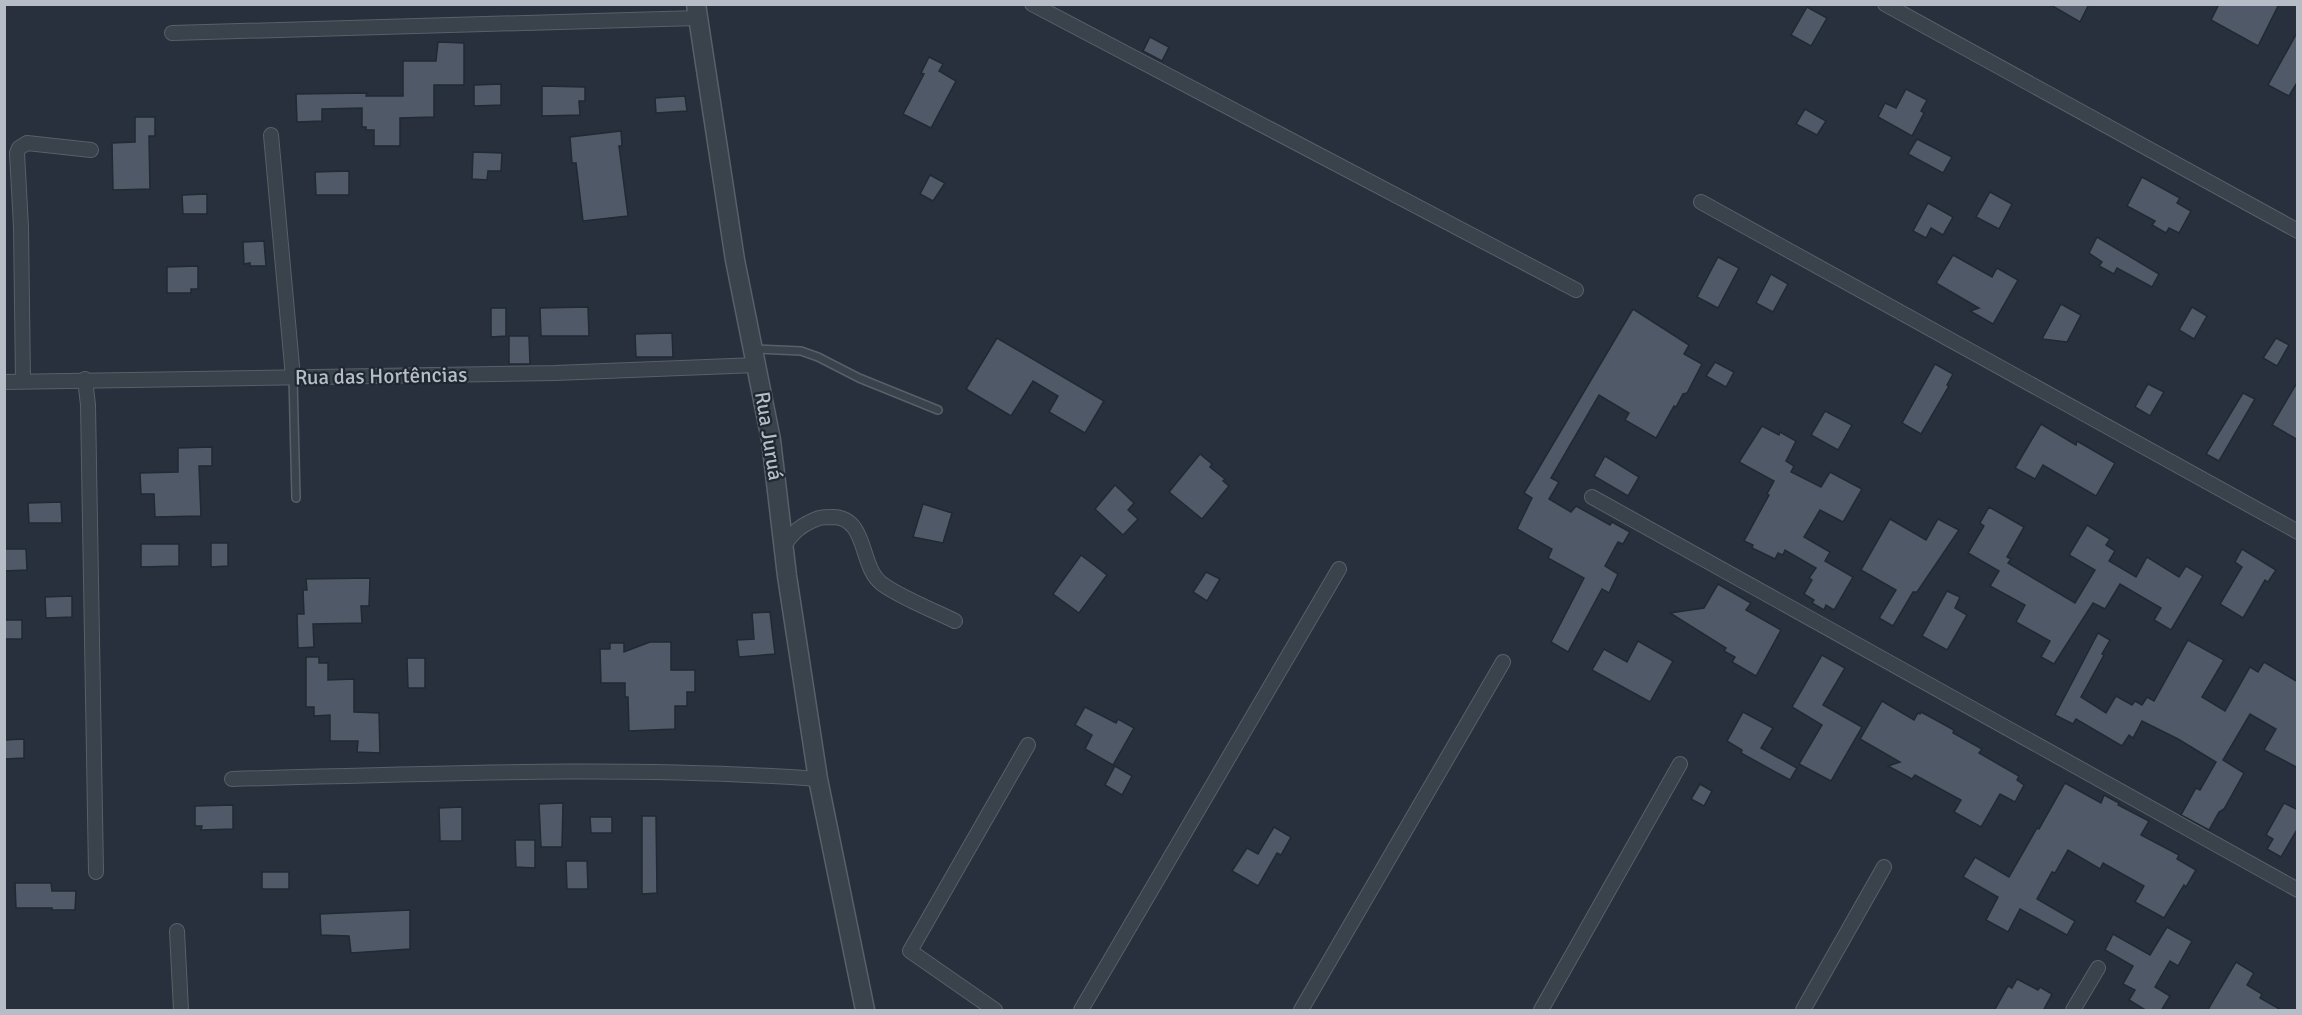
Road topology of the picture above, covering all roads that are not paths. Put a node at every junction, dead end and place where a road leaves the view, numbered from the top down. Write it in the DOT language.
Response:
graph roads {
  1 [pos="1032,4"];
  2 [pos="1885,4"];
  3 [pos="697,11"];
  4 [pos="172,33"];
  5 [pos="271,135"];
  6 [pos="91,150"];
  7 [pos="1701,202"];
  8 [pos="2298,231"];
  9 [pos="1576,290"];
  10 [pos="755,357"];
  11 [pos="293,377"];
  12 [pos="85,379"];
  13 [pos="23,381"];
  14 [pos="4,382"];
  15 [pos="938,410"];
  16 [pos="1592,497"];
  17 [pos="296,498"];
  18 [pos="2298,532"];
  19 [pos="784,546"];
  20 [pos="1339,569"];
  21 [pos="955,621"];
  22 [pos="1503,662"];
  23 [pos="1028,745"];
  24 [pos="1680,764"];
  25 [pos="232,779"];
  26 [pos="818,779"];
  27 [pos="1884,867"];
  28 [pos="96,872"];
  29 [pos="2298,890"];
  30 [pos="177,931"];
  31 [pos="2098,968"];
  32 [pos="182,1011"];
  33 [pos="865,1011"];
  34 [pos="995,1011"];
  35 [pos="1081,1011"];
  36 [pos="1302,1011"];
  37 [pos="1540,1011"];
  38 [pos="1803,1011"];
  39 [pos="2073,1011"];
  1 -- 9 [label="street"];
  2 -- 8 [label="street"];
  3 -- 4 [label="street"];
  3 -- 10 [label="street, Rua Juruá"];
  5 -- 11 [label="street"];
  6 -- 13 [label="street"];
  7 -- 18 [label="street"];
  10 -- 11 [label="street, Rua das Hortências"];
  10 -- 15 [label="lane"];
  10 -- 19 [label="street, Rua Juruá"];
  11 -- 12 [label="street, Rua das Hortências"];
  11 -- 17 [label="lane"];
  12 -- 13 [label="street, Rua das Hortências"];
  12 -- 28 [label="street"];
  13 -- 14 [label="street, Rua das Hortências"];
  16 -- 29 [label="street"];
  19 -- 21 [label="street"];
  19 -- 26 [label="street, Rua Juruá"];
  20 -- 35 [label="street"];
  22 -- 36 [label="street"];
  23 -- 34 [label="street"];
  24 -- 37 [label="street"];
  25 -- 26 [label="street"];
  26 -- 33 [label="street, Rua Juruá"];
  27 -- 38 [label="street"];
  30 -- 32 [label="street"];
  31 -- 39 [label="street"];
}
